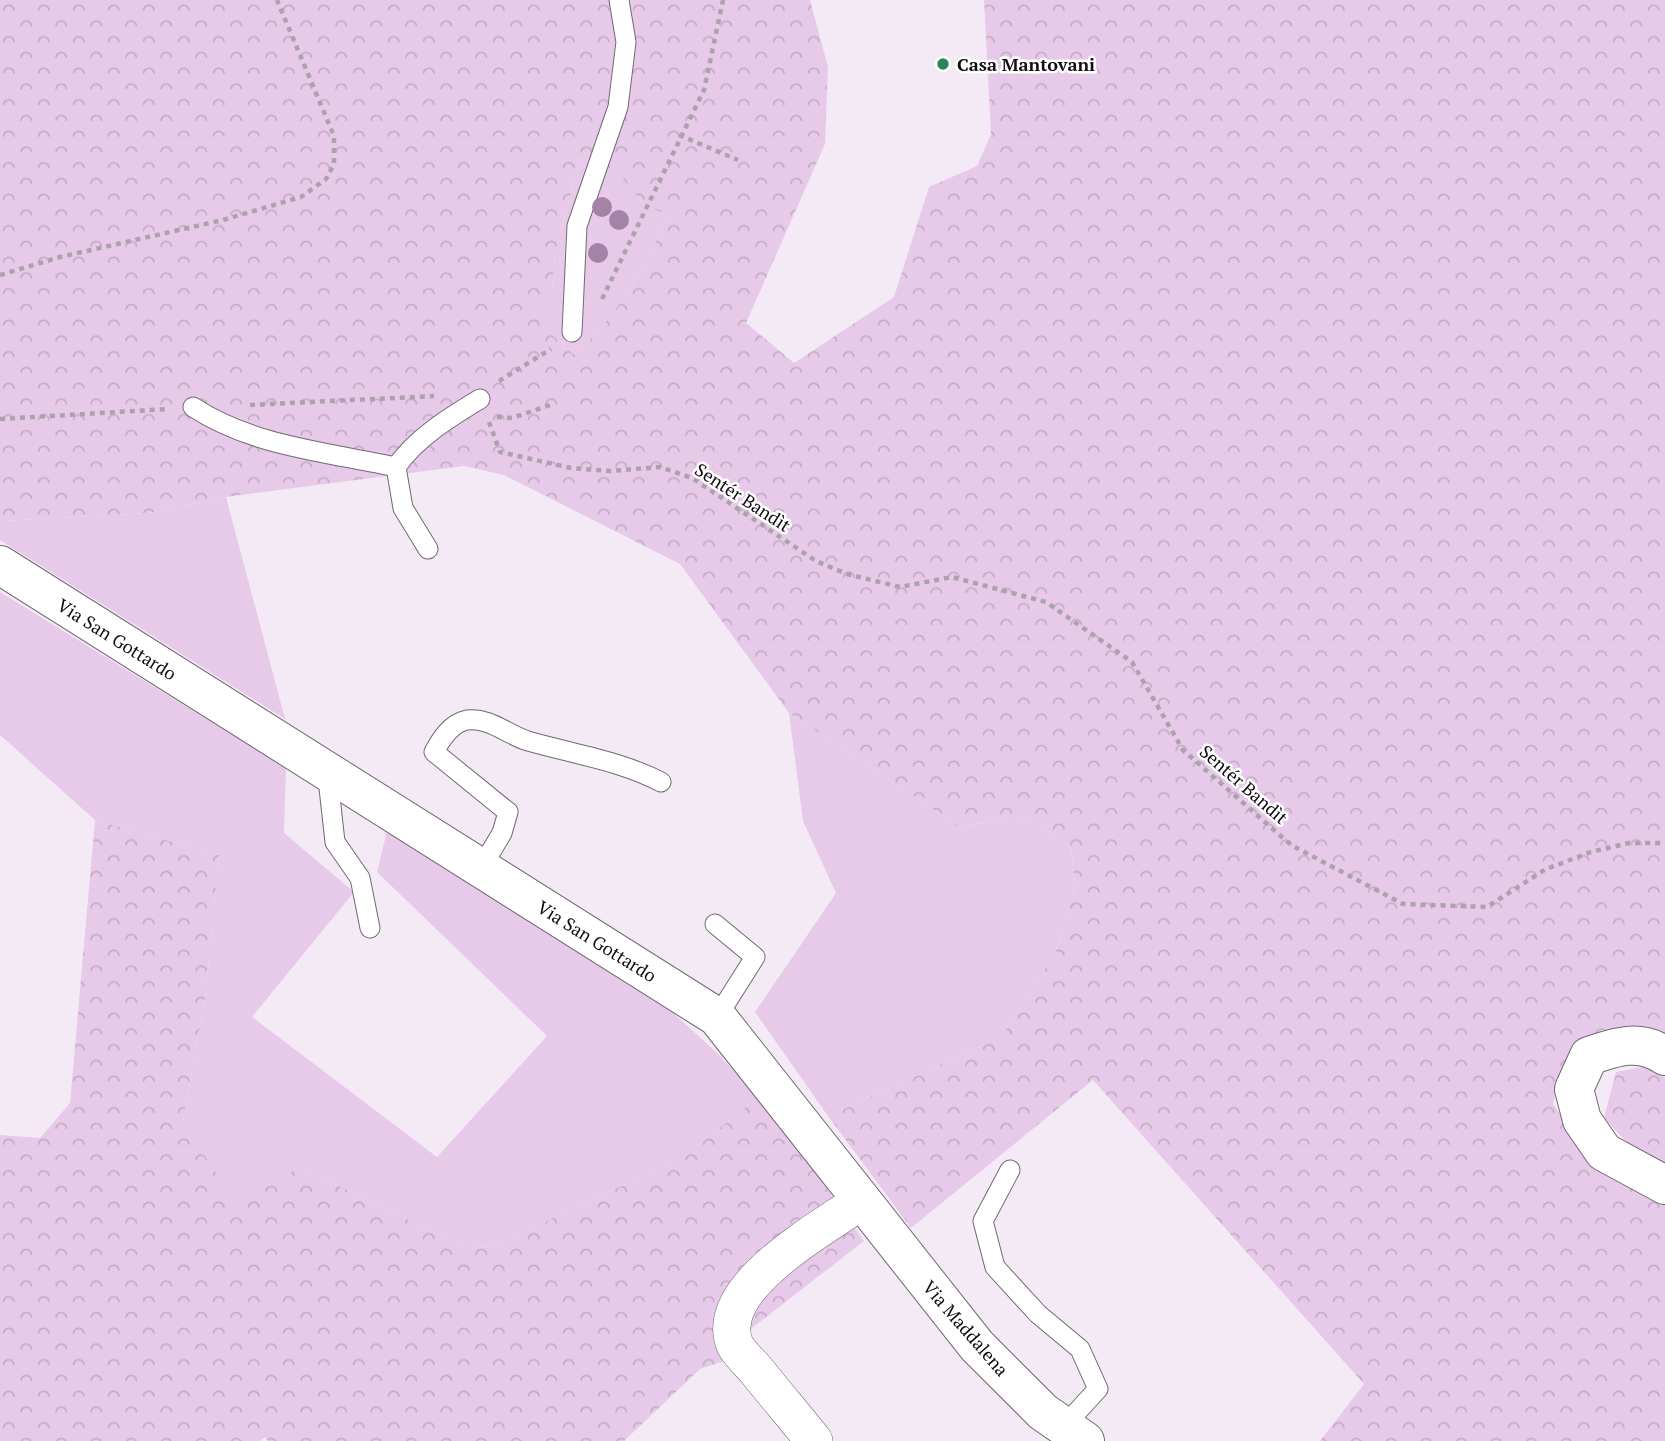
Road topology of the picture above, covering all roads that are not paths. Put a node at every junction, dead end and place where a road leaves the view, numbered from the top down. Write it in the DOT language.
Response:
graph roads {
  1 [pos="619,0"];
  2 [pos="572,332"];
  3 [pos="486,392"];
  4 [pos="193,407"];
  5 [pos="396,467"];
  6 [pos="428,549"];
  7 [pos="0,565"];
  8 [pos="327,770"];
  9 [pos="661,782"];
  10 [pos="481,868"];
  11 [pos="715,924"];
  12 [pos="370,928"];
  13 [pos="717,1017"];
  14 [pos="1665,1056"];
  15 [pos="1010,1170"];
  16 [pos="1665,1185"];
  17 [pos="862,1200"];
  18 [pos="1074,1434"];
  19 [pos="814,1441"];
  1 -- 2 [label="lane"];
  3 -- 5 [label="lane"];
  4 -- 5 [label="lane"];
  5 -- 6 [label="lane"];
  7 -- 8 [label="street, Via San Gottardo"];
  8 -- 10 [label="street, Via San Gottardo"];
  8 -- 12 [label="lane"];
  9 -- 10 [label="lane"];
  10 -- 13 [label="street, Via San Gottardo"];
  11 -- 13 [label="lane"];
  13 -- 17 [label="street, Via San Gottardo"];
  14 -- 16 [label="street"];
  15 -- 18 [label="lane"];
  17 -- 18 [label="street, Via Maddalena"];
  17 -- 19 [label="street"];
}
